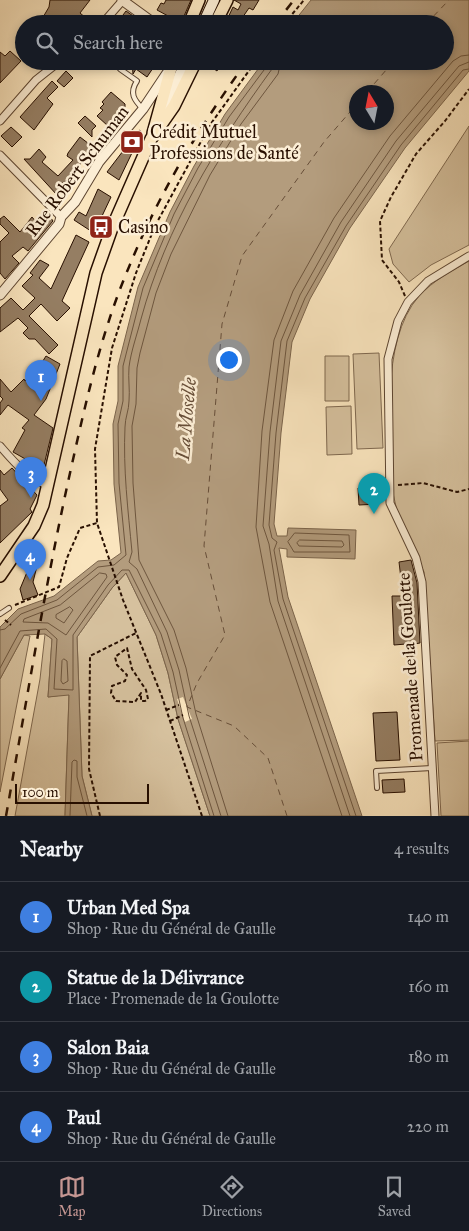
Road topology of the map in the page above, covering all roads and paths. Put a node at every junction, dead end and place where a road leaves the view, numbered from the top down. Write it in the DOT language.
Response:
graph roads {
  1 [pos="122,0"];
  2 [pos="199,0"];
  3 [pos="214,0"];
  4 [pos="227,0"];
  5 [pos="304,0"];
  6 [pos="110,15"];
  7 [pos="143,15"];
  8 [pos="193,15"];
  9 [pos="207,15"];
  10 [pos="220,15"];
  11 [pos="292,15"];
  12 [pos="49,70"];
  13 [pos="121,70"];
  14 [pos="168,70"];
  15 [pos="170,70"];
  16 [pos="182,70"];
  17 [pos="192,70"];
  18 [pos="250,70"];
  19 [pos="469,89"];
  20 [pos="143,109"];
  21 [pos="0,121"];
  22 [pos="151,139"];
  23 [pos="0,155"];
  24 [pos="61,217"];
  25 [pos="469,256"];
  26 [pos="0,295"];
  27 [pos="408,302"];
  28 [pos="0,446"];
  29 [pos="48,485"];
  30 [pos="388,485"];
  31 [pos="469,489"];
  32 [pos="97,523"];
  33 [pos="0,576"];
  34 [pos="9,608"];
  35 [pos="0,614"];
  36 [pos="5,620"];
  37 [pos="11,625"];
  38 [pos="136,633"];
  39 [pos="127,648"];
  40 [pos="179,705"];
  41 [pos="166,710"];
  42 [pos="183,715"];
  43 [pos="170,721"];
  44 [pos="432,768"];
  45 [pos="377,788"];
  46 [pos="100,816"];
  47 [pos="202,816"];
  48 [pos="435,816"];
  1 -- 6 [label="street"];
  1 -- 7 [label="street"];
  2 -- 8 [label="main road"];
  3 -- 9 [label="main road"];
  4 -- 10 [label="main road"];
  5 -- 11 [label="path"];
  12 -- 21 [label="street"];
  13 -- 20 [label="lane"];
  14 -- 20 [label="street, Rue Robert Schuman"];
  15 -- 22 [label="main road"];
  16 -- 22 [label="main road"];
  17 -- 22 [label="main road"];
  18 -- 32 [label="path"];
  19 -- 27 [label="path"];
  20 -- 24 [label="street, Rue Robert Schuman"];
  22 -- 29 [label="main road"];
  23 -- 24 [label="street"];
  24 -- 26 [label="street, Rue Robert Schuman"];
  25 -- 27 [label="street, Promenade de la Goulotte"];
  27 -- 30 [label="street, Promenade de la Goulotte"];
  28 -- 29 [label="street"];
  29 -- 33 [label="main road"];
  30 -- 31 [label="path"];
  30 -- 44 [label="street, Promenade de la Goulotte"];
  32 -- 34 [label="path"];
  32 -- 38 [label="path"];
  34 -- 35 [label="lane"];
  36 -- 37 [label="path"];
  38 -- 41 [label="path"];
  38 -- 46 [label="path"];
  39 -- 39 [label="path"];
  40 -- 41 [label="path"];
  41 -- 43 [label="path"];
  42 -- 43 [label="path"];
  43 -- 47 [label="path"];
  44 -- 45 [label="lane"];
  44 -- 48 [label="street, Promenade de la Goulotte"];
}
